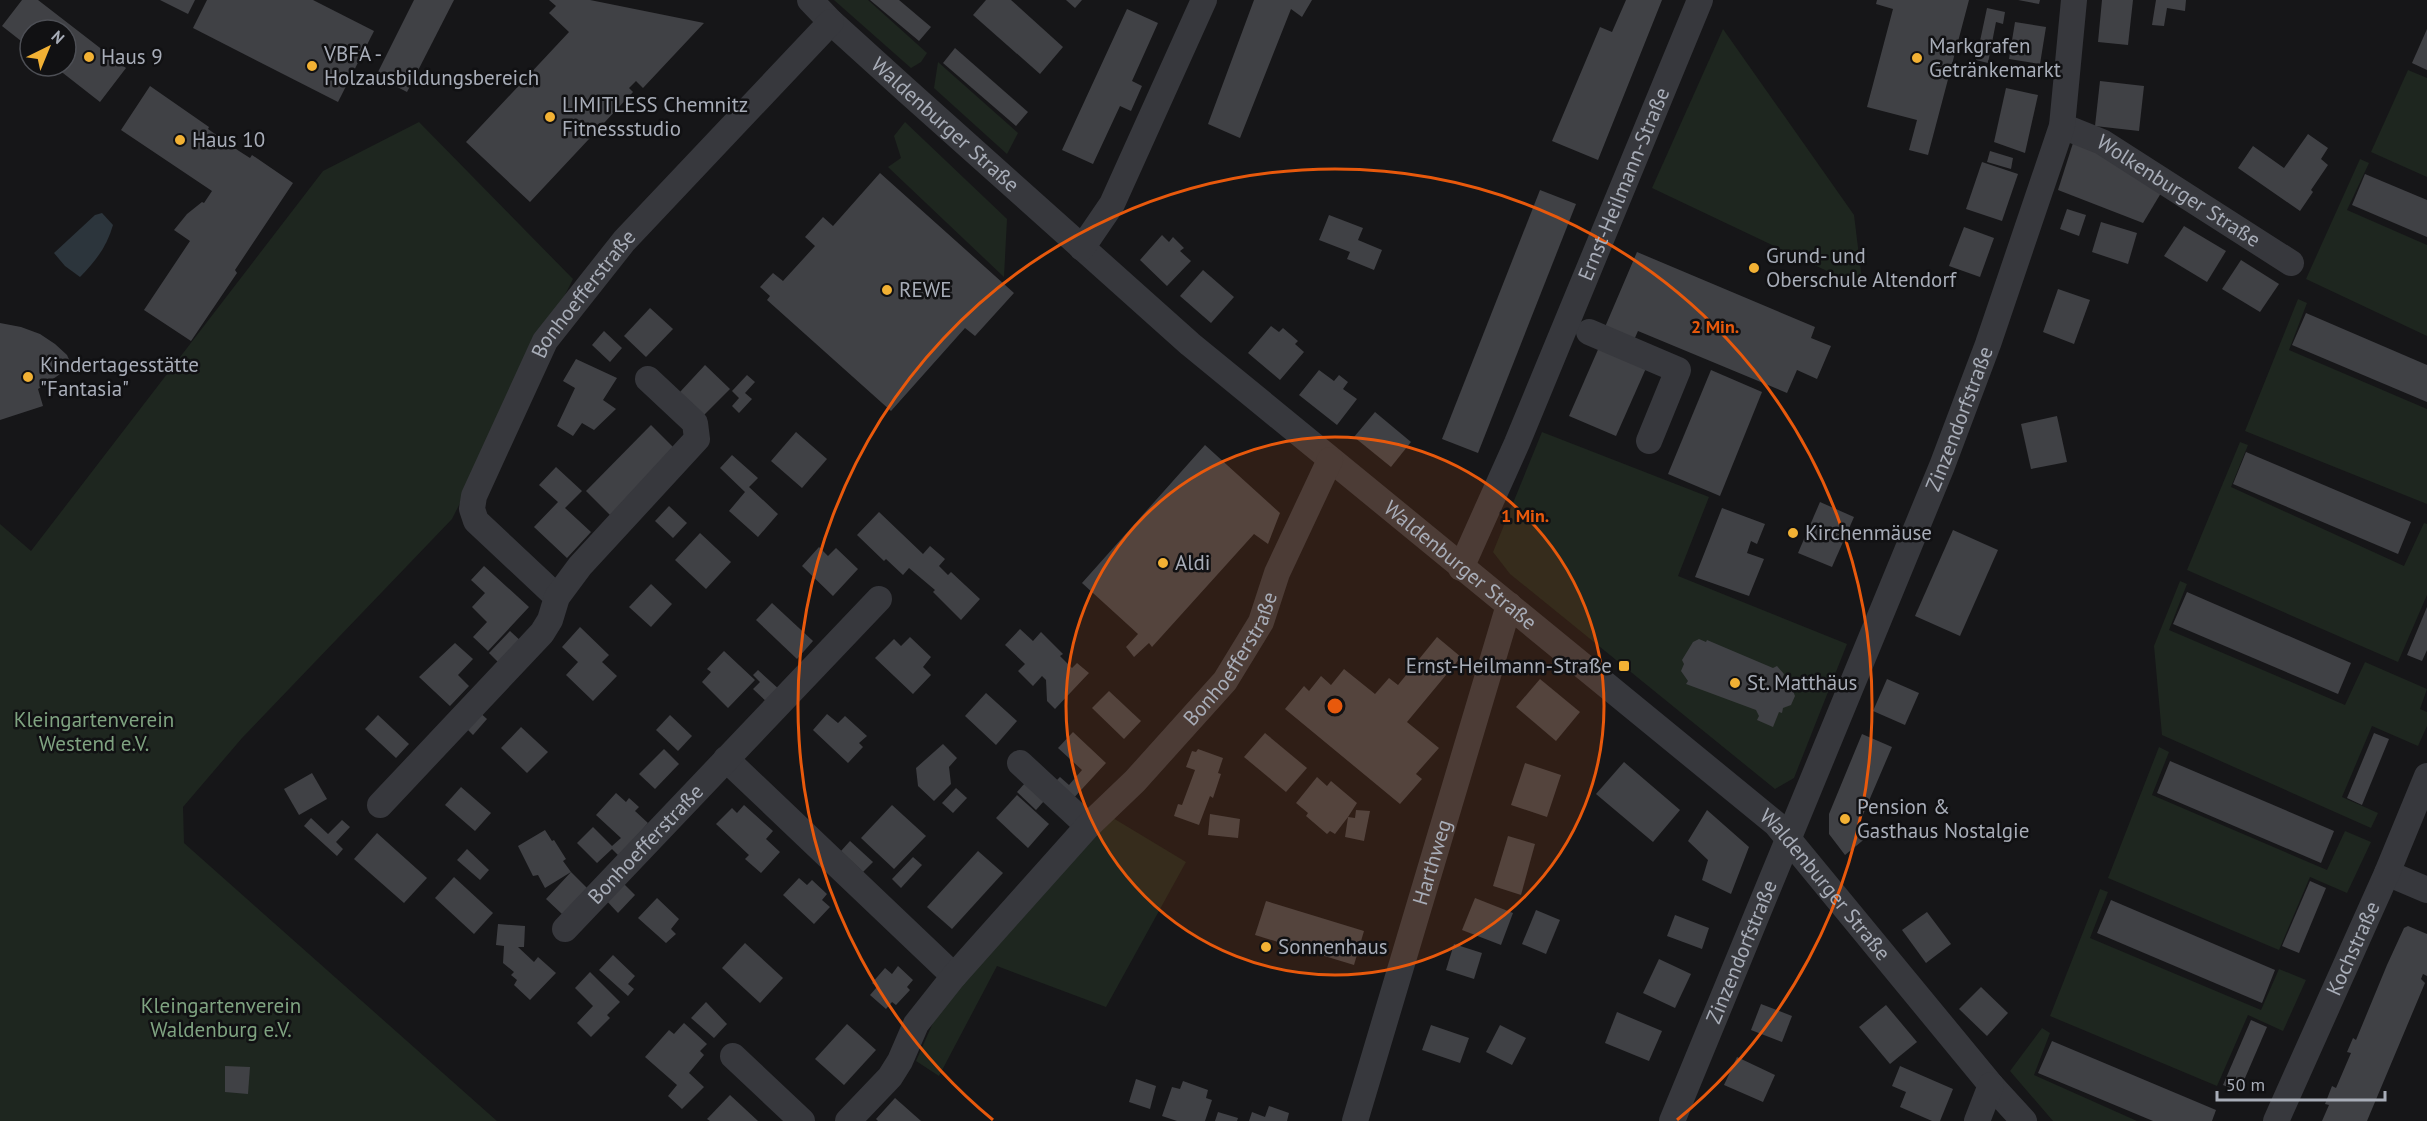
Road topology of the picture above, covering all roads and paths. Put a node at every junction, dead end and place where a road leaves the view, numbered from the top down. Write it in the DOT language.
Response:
graph roads {
  1 [pos="810,0"];
  2 [pos="1204,0"];
  3 [pos="1700,0"];
  4 [pos="2074,0"];
  5 [pos="831,22"];
  6 [pos="2062,126"];
  7 [pos="1082,248"];
  8 [pos="2291,263"];
  9 [pos="1589,332"];
  10 [pos="648,379"];
  11 [pos="1649,441"];
  12 [pos="1330,460"];
  13 [pos="1461,568"];
  14 [pos="558,597"];
  15 [pos="879,599"];
  16 [pos="1509,605"];
  17 [pos="726,759"];
  18 [pos="1020,763"];
  19 [pos="2427,776"];
  20 [pos="380,805"];
  21 [pos="1088,826"];
  22 [pos="1789,839"];
  23 [pos="2387,873"];
  24 [pos="2427,890"];
  25 [pos="565,929"];
  26 [pos="954,976"];
  27 [pos="733,1056"];
  28 [pos="1991,1085"];
  29 [pos="802,1121"];
  30 [pos="848,1121"];
  31 [pos="1355,1121"];
  32 [pos="1672,1121"];
  33 [pos="1977,1121"];
  34 [pos="2024,1121"];
  35 [pos="2276,1121"];
  1 -- 5 [label="street, Waldenburger Straße"];
  2 -- 7 [label="street"];
  3 -- 13 [label="street, Ernst-Heilmann-Straße"];
  4 -- 6 [label="street, Zinzendorfstraße"];
  5 -- 7 [label="street, Waldenburger Straße"];
  5 -- 14 [label="street, Bonhoefferstraße"];
  6 -- 8 [label="street, Wolkenburger Straße"];
  6 -- 22 [label="street, Zinzendorfstraße"];
  7 -- 12 [label="street, Waldenburger Straße"];
  9 -- 11 [label="street"];
  10 -- 14 [label="street"];
  12 -- 13 [label="street, Waldenburger Straße"];
  12 -- 21 [label="street, Bonhoefferstraße"];
  13 -- 16 [label="street, Waldenburger Straße"];
  14 -- 20 [label="street"];
  15 -- 17 [label="street, Bonhoefferstraße"];
  16 -- 22 [label="street, Waldenburger Straße"];
  16 -- 31 [label="street, Harthweg"];
  17 -- 25 [label="street, Bonhoefferstraße"];
  17 -- 26 [label="street"];
  18 -- 21 [label="street"];
  19 -- 23 [label="street, Kochstraße"];
  21 -- 26 [label="street, Bonhoefferstraße"];
  22 -- 28 [label="street, Waldenburger Straße"];
  22 -- 32 [label="street, Zinzendorfstraße"];
  23 -- 24 [label="street"];
  23 -- 35 [label="street, Kochstraße"];
  26 -- 30 [label="street, Bonhoefferstraße"];
  27 -- 29 [label="street"];
  28 -- 33 [label="street"];
  28 -- 34 [label="street, Waldenburger Straße"];
}
